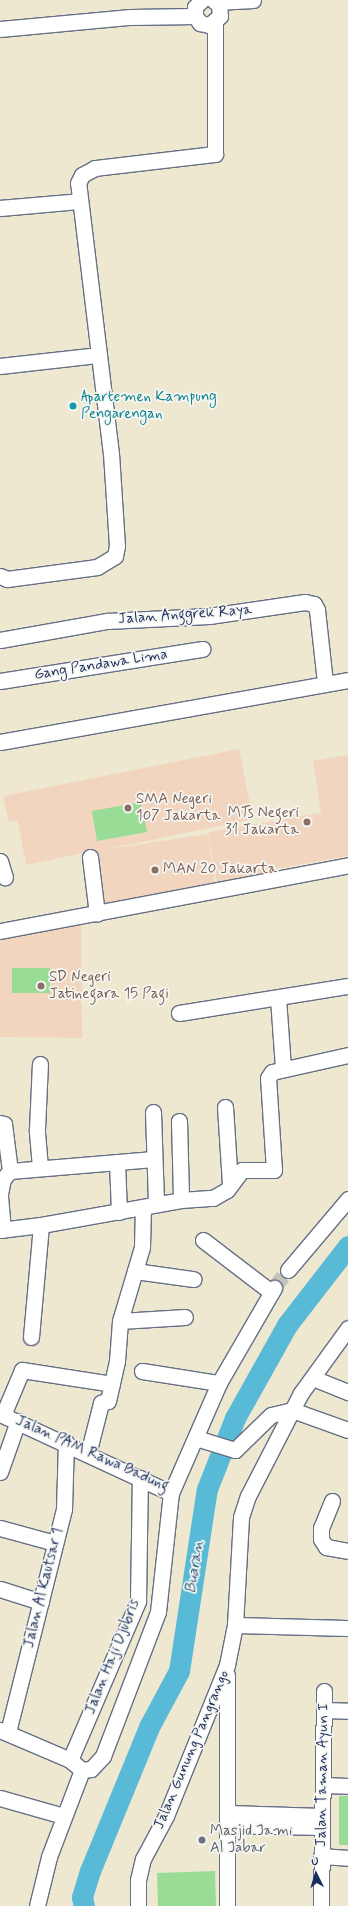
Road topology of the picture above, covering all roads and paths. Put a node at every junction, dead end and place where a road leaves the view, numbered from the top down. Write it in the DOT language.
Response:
graph roads {
  1 [pos="253,0"];
  2 [pos="208,10"];
  3 [pos="0,29"];
  4 [pos="80,201"];
  5 [pos="0,208"];
  6 [pos="98,355"];
  7 [pos="0,366"];
  8 [pos="0,576"];
  9 [pos="0,640"];
  10 [pos="202,648"];
  11 [pos="348,680"];
  12 [pos="0,681"];
  13 [pos="325,683"];
  14 [pos="0,742"];
  15 [pos="90,857"];
  16 [pos="0,861"];
  17 [pos="348,865"];
  18 [pos="5,877"];
  19 [pos="97,914"];
  20 [pos="0,931"];
  21 [pos="348,986"];
  22 [pos="278,998"];
  23 [pos="179,1013"];
  24 [pos="348,1055"];
  25 [pos="40,1064"];
  26 [pos="283,1067"];
  27 [pos="225,1107"];
  28 [pos="152,1112"];
  29 [pos="179,1120"];
  30 [pos="0,1123"];
  31 [pos="153,1159"];
  32 [pos="117,1162"];
  33 [pos="40,1167"];
  34 [pos="10,1171"];
  35 [pos="230,1185"];
  36 [pos="0,1195"];
  37 [pos="348,1199"];
  38 [pos="181,1200"];
  39 [pos="149,1206"];
  40 [pos="119,1212"];
  41 [pos="41,1225"];
  42 [pos="1,1230"];
  43 [pos="203,1240"];
  44 [pos="288,1270"];
  45 [pos="135,1271"];
  46 [pos="192,1279"];
  47 [pos="185,1317"];
  48 [pos="120,1321"];
  49 [pos="348,1328"];
  50 [pos="30,1337"];
  51 [pos="142,1371"];
  52 [pos="313,1378"];
  53 [pos="219,1383"];
  54 [pos="112,1384"];
  55 [pos="348,1392"];
  56 [pos="292,1410"];
  57 [pos="2,1414"];
  58 [pos="18,1421"];
  59 [pos="348,1430"];
  60 [pos="202,1440"];
  61 [pos="66,1442"];
  62 [pos="88,1454"];
  63 [pos="0,1472"];
  64 [pos="140,1478"];
  65 [pos="171,1493"];
  66 [pos="332,1501"];
  67 [pos="0,1528"];
  68 [pos="55,1543"];
  69 [pos="348,1551"];
  70 [pos="0,1590"];
  71 [pos="41,1602"];
  72 [pos="235,1625"];
  73 [pos="348,1628"];
  74 [pos="227,1666"];
  75 [pos="324,1691"];
  76 [pos="324,1710"];
  77 [pos="348,1711"];
  78 [pos="4,1731"];
  79 [pos="77,1765"];
  80 [pos="323,1785"];
  81 [pos="348,1786"];
  82 [pos="0,1798"];
  83 [pos="63,1816"];
  84 [pos="229,1819"];
  85 [pos="322,1821"];
  86 [pos="321,1856"];
  87 [pos="348,1858"];
  88 [pos="37,1906"];
  89 [pos="138,1906"];
  90 [pos="227,1906"];
  91 [pos="321,1906"];
  1 -- 2 [label="street"];
  2 -- 3 [label="street"];
  2 -- 4 [label="street"];
  4 -- 5 [label="street"];
  4 -- 6 [label="street"];
  6 -- 7 [label="street"];
  6 -- 8 [label="street"];
  9 -- 13 [label="street, Jalan Anggrek Raya"];
  10 -- 12 [label="street, Gang Pandawa Lima"];
  11 -- 13 [label="street"];
  13 -- 14 [label="street"];
  15 -- 19 [label="street"];
  16 -- 18 [label="street"];
  17 -- 19 [label="street"];
  19 -- 20 [label="street"];
  21 -- 22 [label="street"];
  22 -- 23 [label="street"];
  22 -- 26 [label="street"];
  24 -- 26 [label="street"];
  25 -- 33 [label="street"];
  26 -- 35 [label="street"];
  27 -- 35 [label="street"];
  28 -- 31 [label="street"];
  29 -- 38 [label="street"];
  30 -- 34 [label="street"];
  31 -- 32 [label="street"];
  31 -- 39 [label="street"];
  32 -- 33 [label="street"];
  32 -- 40 [label="street"];
  33 -- 34 [label="street"];
  34 -- 36 [label="street"];
  35 -- 38 [label="street"];
  36 -- 42 [label="street"];
  37 -- 44 [label="street"];
  38 -- 39 [label="street"];
  39 -- 40 [label="street"];
  39 -- 45 [label="street"];
  40 -- 41 [label="street"];
  41 -- 42 [label="street"];
  41 -- 50 [label="street"];
  43 -- 53 [label="street, Jalan PAM Rawa Badung"];
  45 -- 46 [label="street"];
  45 -- 48 [label="street"];
  47 -- 48 [label="street"];
  48 -- 54 [label="street"];
  49 -- 52 [label="street, Jalan Gunung Pangrango"];
  51 -- 53 [label="street"];
  52 -- 55 [label="street"];
  52 -- 56 [label="street, Jalan Gunung Pangrango"];
  53 -- 60 [label="street, Jalan PAM Rawa Badung"];
  54 -- 57 [label="street"];
  54 -- 62 [label="street"];
  56 -- 59 [label="street"];
  56 -- 60 [label="street"];
  56 -- 72 [label="street, Jalan Gunung Pangrango"];
  57 -- 58 [label="street, Jalan PAM Rawa Badung"];
  58 -- 61 [label="street, Jalan PAM Rawa Badung"];
  58 -- 63 [label="street"];
  60 -- 65 [label="street, Jalan PAM Rawa Badung"];
  61 -- 62 [label="street, Jalan PAM Rawa Badung"];
  61 -- 68 [label="street, Jalan Al Kautsar 1"];
  62 -- 64 [label="street, Jalan PAM Rawa Badung"];
  64 -- 65 [label="street, Jalan PAM Rawa Badung"];
  64 -- 79 [label="street, Jalan Haji Djubris"];
  65 -- 79 [label="street"];
  66 -- 69 [label="street"];
  67 -- 68 [label="street"];
  68 -- 71 [label="street, Jalan Al Kautsar 1"];
  70 -- 71 [label="street"];
  71 -- 78 [label="street, Jalan Al Kautsar 1"];
  72 -- 73 [label="street"];
  72 -- 74 [label="street, Jalan Gunung Pangrango"];
  74 -- 84 [label="street"];
  74 -- 89 [label="street, Jalan Gunung Pangrango"];
  75 -- 76 [label="street, Jalan Taman Ayun I"];
  76 -- 77 [label="street"];
  76 -- 80 [label="street, Jalan Taman Ayun I"];
  78 -- 79 [label="street"];
  79 -- 83 [label="street, Jalan Haji Djubris"];
  80 -- 81 [label="street"];
  80 -- 85 [label="street, Jalan Taman Ayun I"];
  82 -- 83 [label="street"];
  83 -- 88 [label="street, Jalan Haji Djubris"];
  84 -- 85 [label="street"];
  84 -- 90 [label="street"];
  85 -- 86 [label="street, Jalan Taman Ayun I"];
  86 -- 87 [label="street"];
  86 -- 91 [label="street, Jalan Taman Ayun I"];
}
